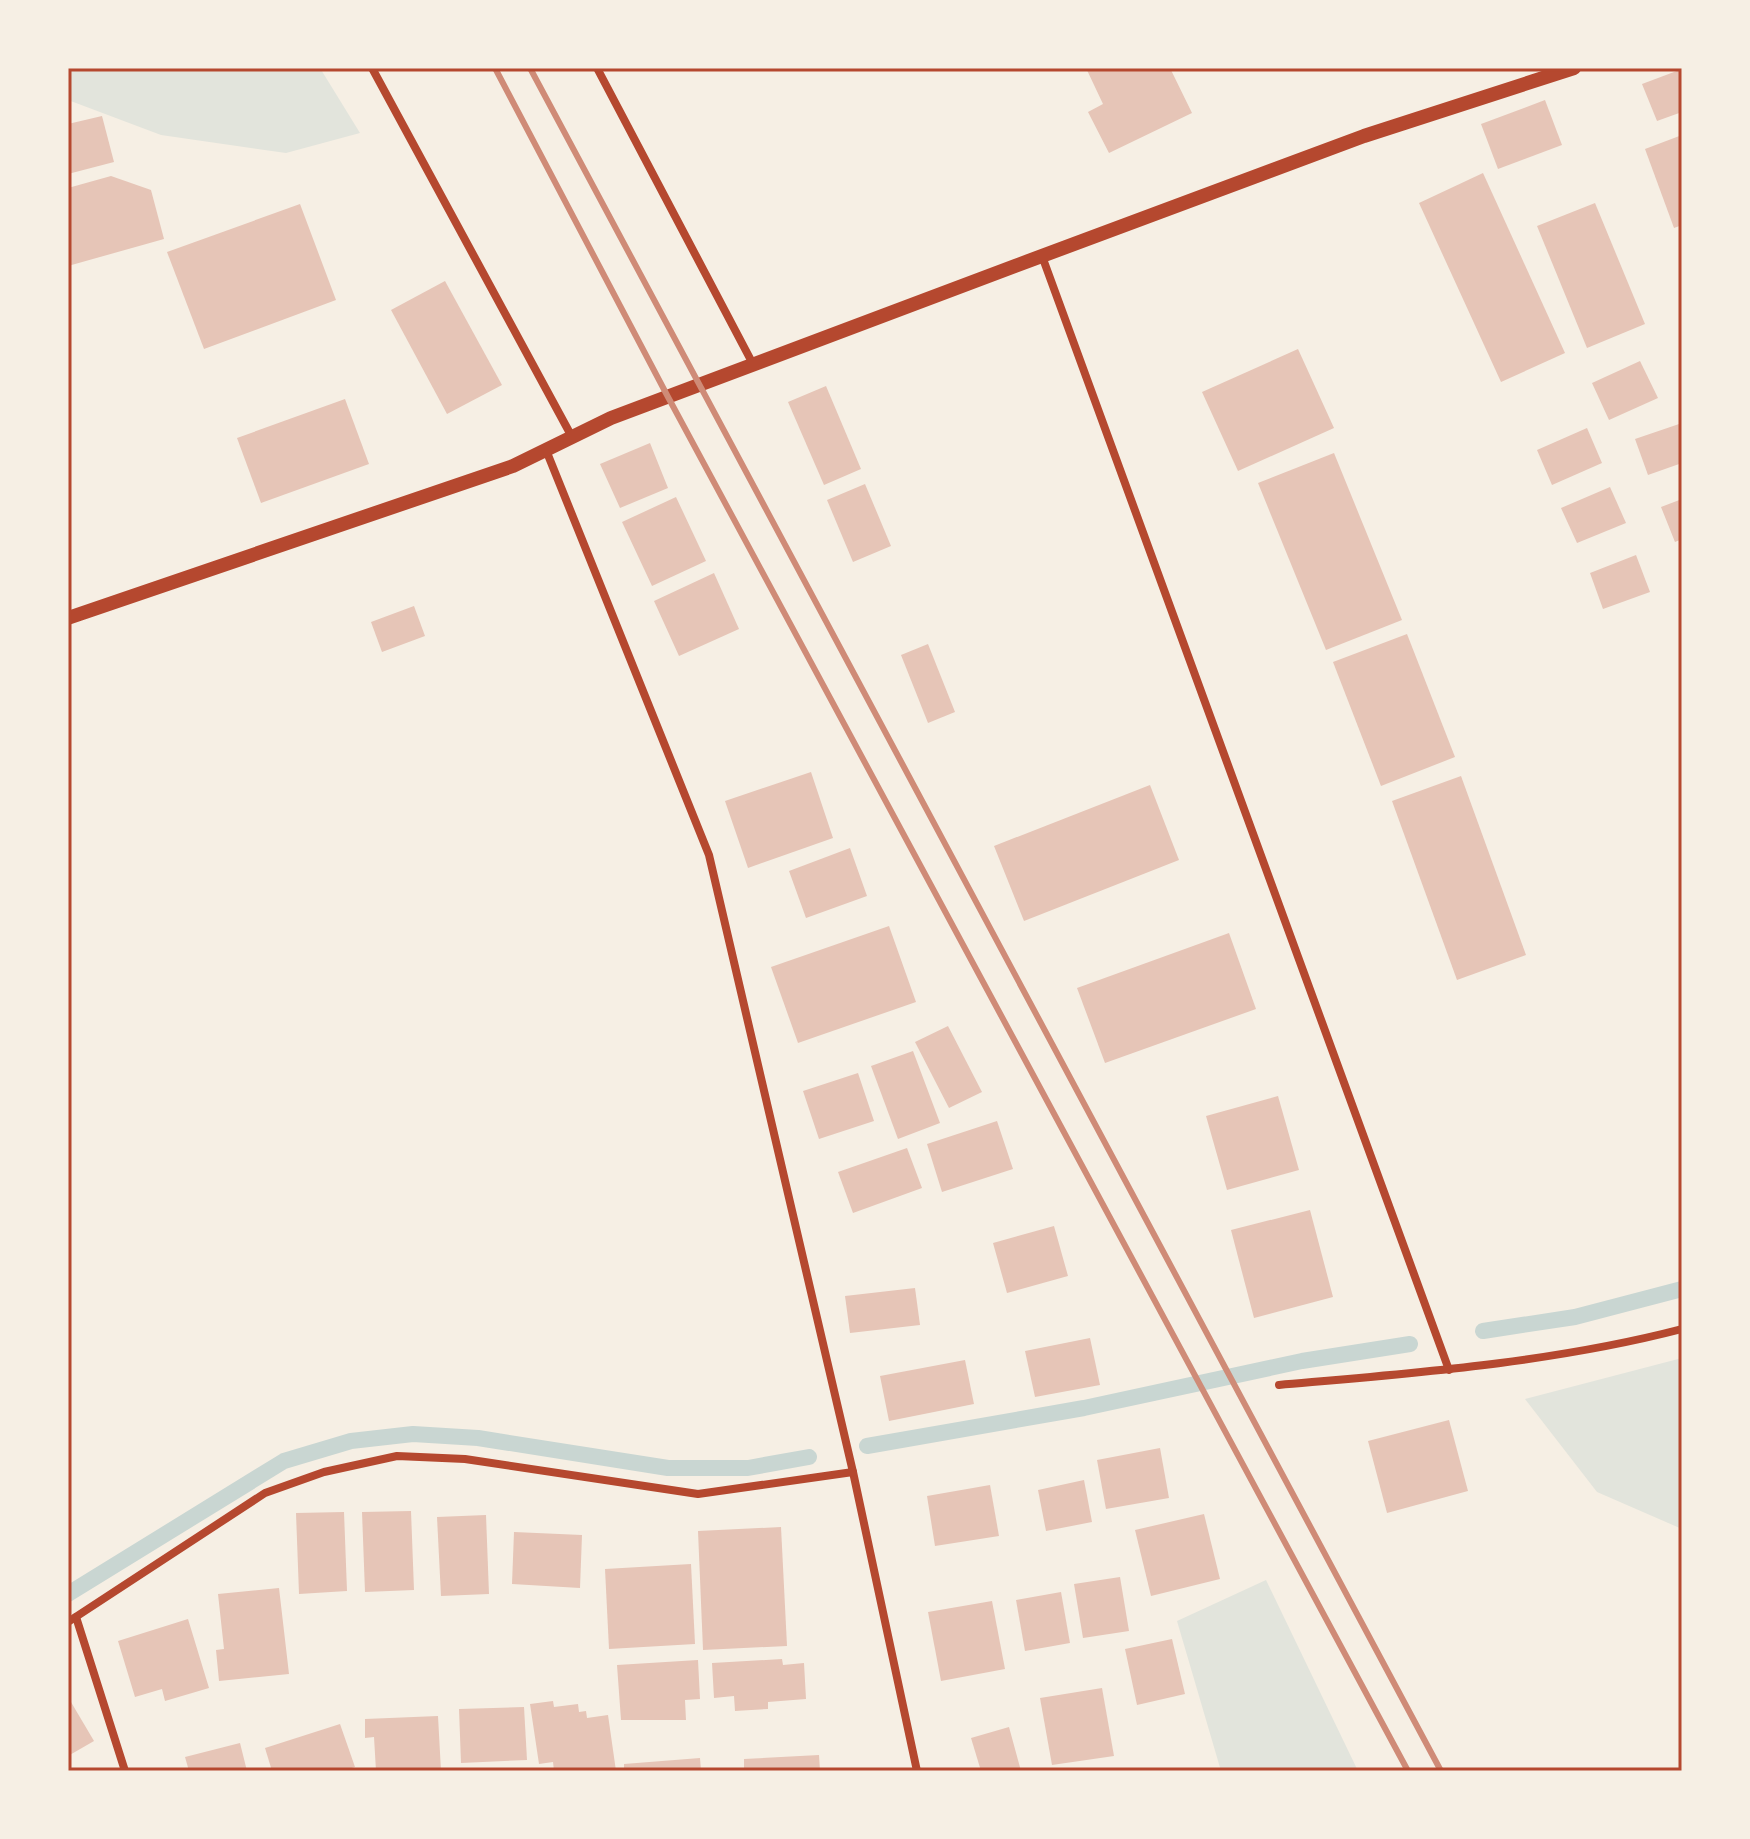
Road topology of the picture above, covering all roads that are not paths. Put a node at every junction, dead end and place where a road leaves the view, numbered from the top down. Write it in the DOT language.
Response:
graph roads {
  1 [pos="372,68"];
  2 [pos="597,68"];
  3 [pos="1574,68"];
  4 [pos="1042,256"];
  5 [pos="755,367"];
  6 [pos="572,437"];
  7 [pos="546,450"];
  8 [pos="68,618"];
  9 [pos="1682,1329"];
  10 [pos="1449,1370"];
  11 [pos="1279,1385"];
  12 [pos="853,1472"];
  13 [pos="72,1620"];
  14 [pos="125,1771"];
  15 [pos="917,1771"];
  1 -- 6 [label="street"];
  2 -- 5 [label="street"];
  3 -- 4 [label="street"];
  4 -- 5 [label="street"];
  4 -- 10 [label="street"];
  5 -- 6 [label="street"];
  6 -- 7 [label="street"];
  7 -- 8 [label="street"];
  7 -- 12 [label="street"];
  9 -- 10 [label="street"];
  10 -- 11 [label="street"];
  12 -- 13 [label="street"];
  12 -- 15 [label="street"];
  13 -- 14 [label="street"];
}
